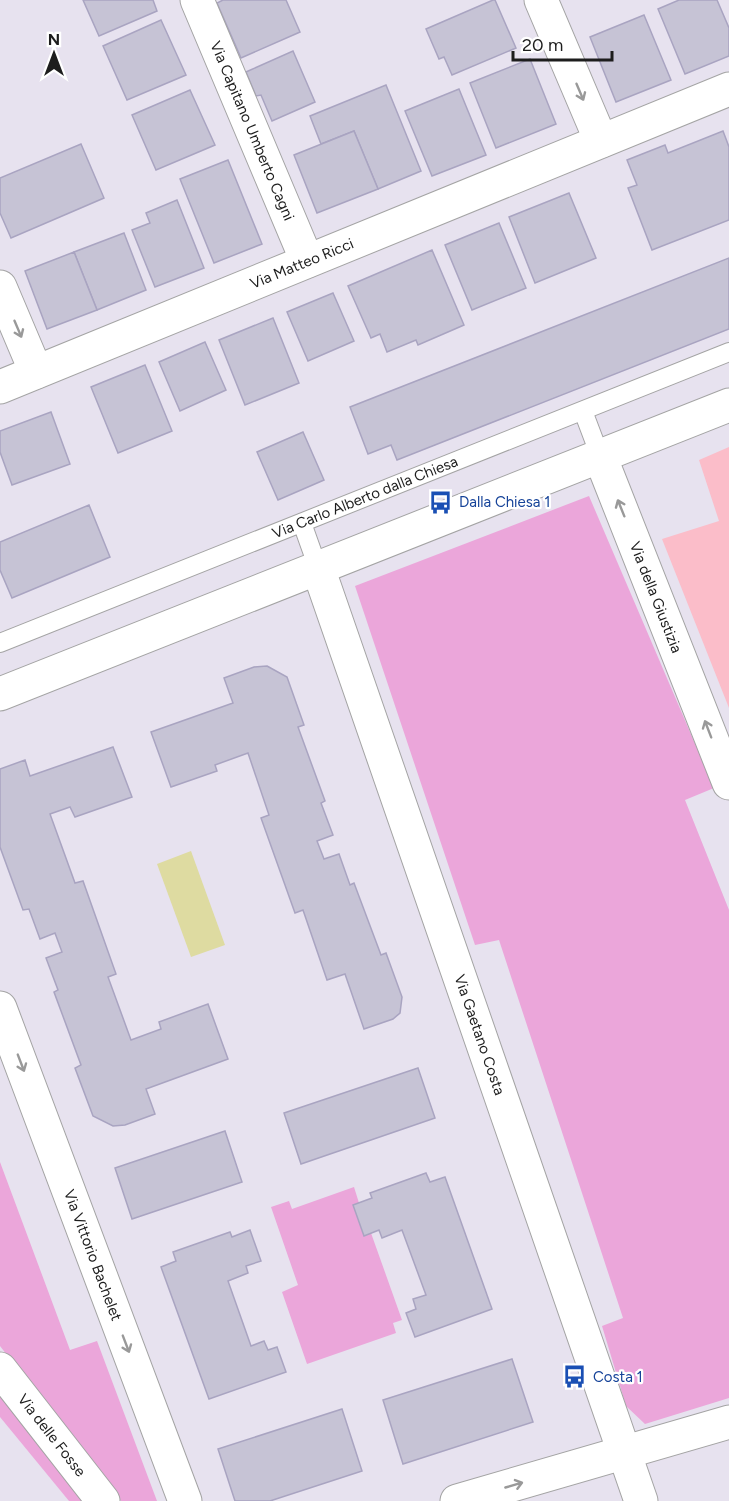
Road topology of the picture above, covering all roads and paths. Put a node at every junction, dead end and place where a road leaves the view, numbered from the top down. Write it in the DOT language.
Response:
graph roads {
  1 [pos="197,0"];
  2 [pos="541,0"];
  3 [pos="729,89"];
  4 [pos="601,141"];
  5 [pos="307,261"];
  6 [pos="0,287"];
  7 [pos="729,352"];
  8 [pos="36,372"];
  9 [pos="0,387"];
  10 [pos="729,405"];
  11 [pos="583,411"];
  12 [pos="600,456"];
  13 [pos="302,523"];
  14 [pos="318,568"];
  15 [pos="0,644"];
  16 [pos="0,694"];
  17 [pos="729,783"];
  18 [pos="0,1008"];
  19 [pos="0,1369"];
  20 [pos="729,1422"];
  21 [pos="625,1453"];
  22 [pos="103,1501"];
  23 [pos="185,1501"];
  24 [pos="457,1501"];
  25 [pos="641,1501"];
  1 -- 5 [label="street, Via Capitano Umberto Cagni"];
  2 -- 4 [label="street, one-way"];
  3 -- 4 [label="street, Via Matteo Ricci"];
  4 -- 5 [label="street, Via Matteo Ricci"];
  5 -- 8 [label="street, Via Matteo Ricci"];
  6 -- 8 [label="street, one-way"];
  7 -- 11 [label="lane, Via Carlo Alberto dalla Chiesa"];
  8 -- 9 [label="street, Via Matteo Ricci"];
  10 -- 12 [label="street"];
  11 -- 12 [label="lane, Via della Giustizia"];
  11 -- 13 [label="lane, Via Carlo Alberto dalla Chiesa"];
  12 -- 14 [label="street"];
  17 -- 12 [label="street, Via della Giustizia, one-way"];
  13 -- 14 [label="lane"];
  13 -- 15 [label="lane, Via Carlo Alberto dalla Chiesa"];
  14 -- 16 [label="street"];
  14 -- 21 [label="street, Via Gaetano Costa"];
  18 -- 23 [label="street, Via Vittorio Bachelet, one-way"];
  19 -- 22 [label="street, Via delle Fosse"];
  20 -- 21 [label="street"];
  24 -- 21 [label="street, one-way"];
  21 -- 25 [label="street, Via Gaetano Costa"];
}
